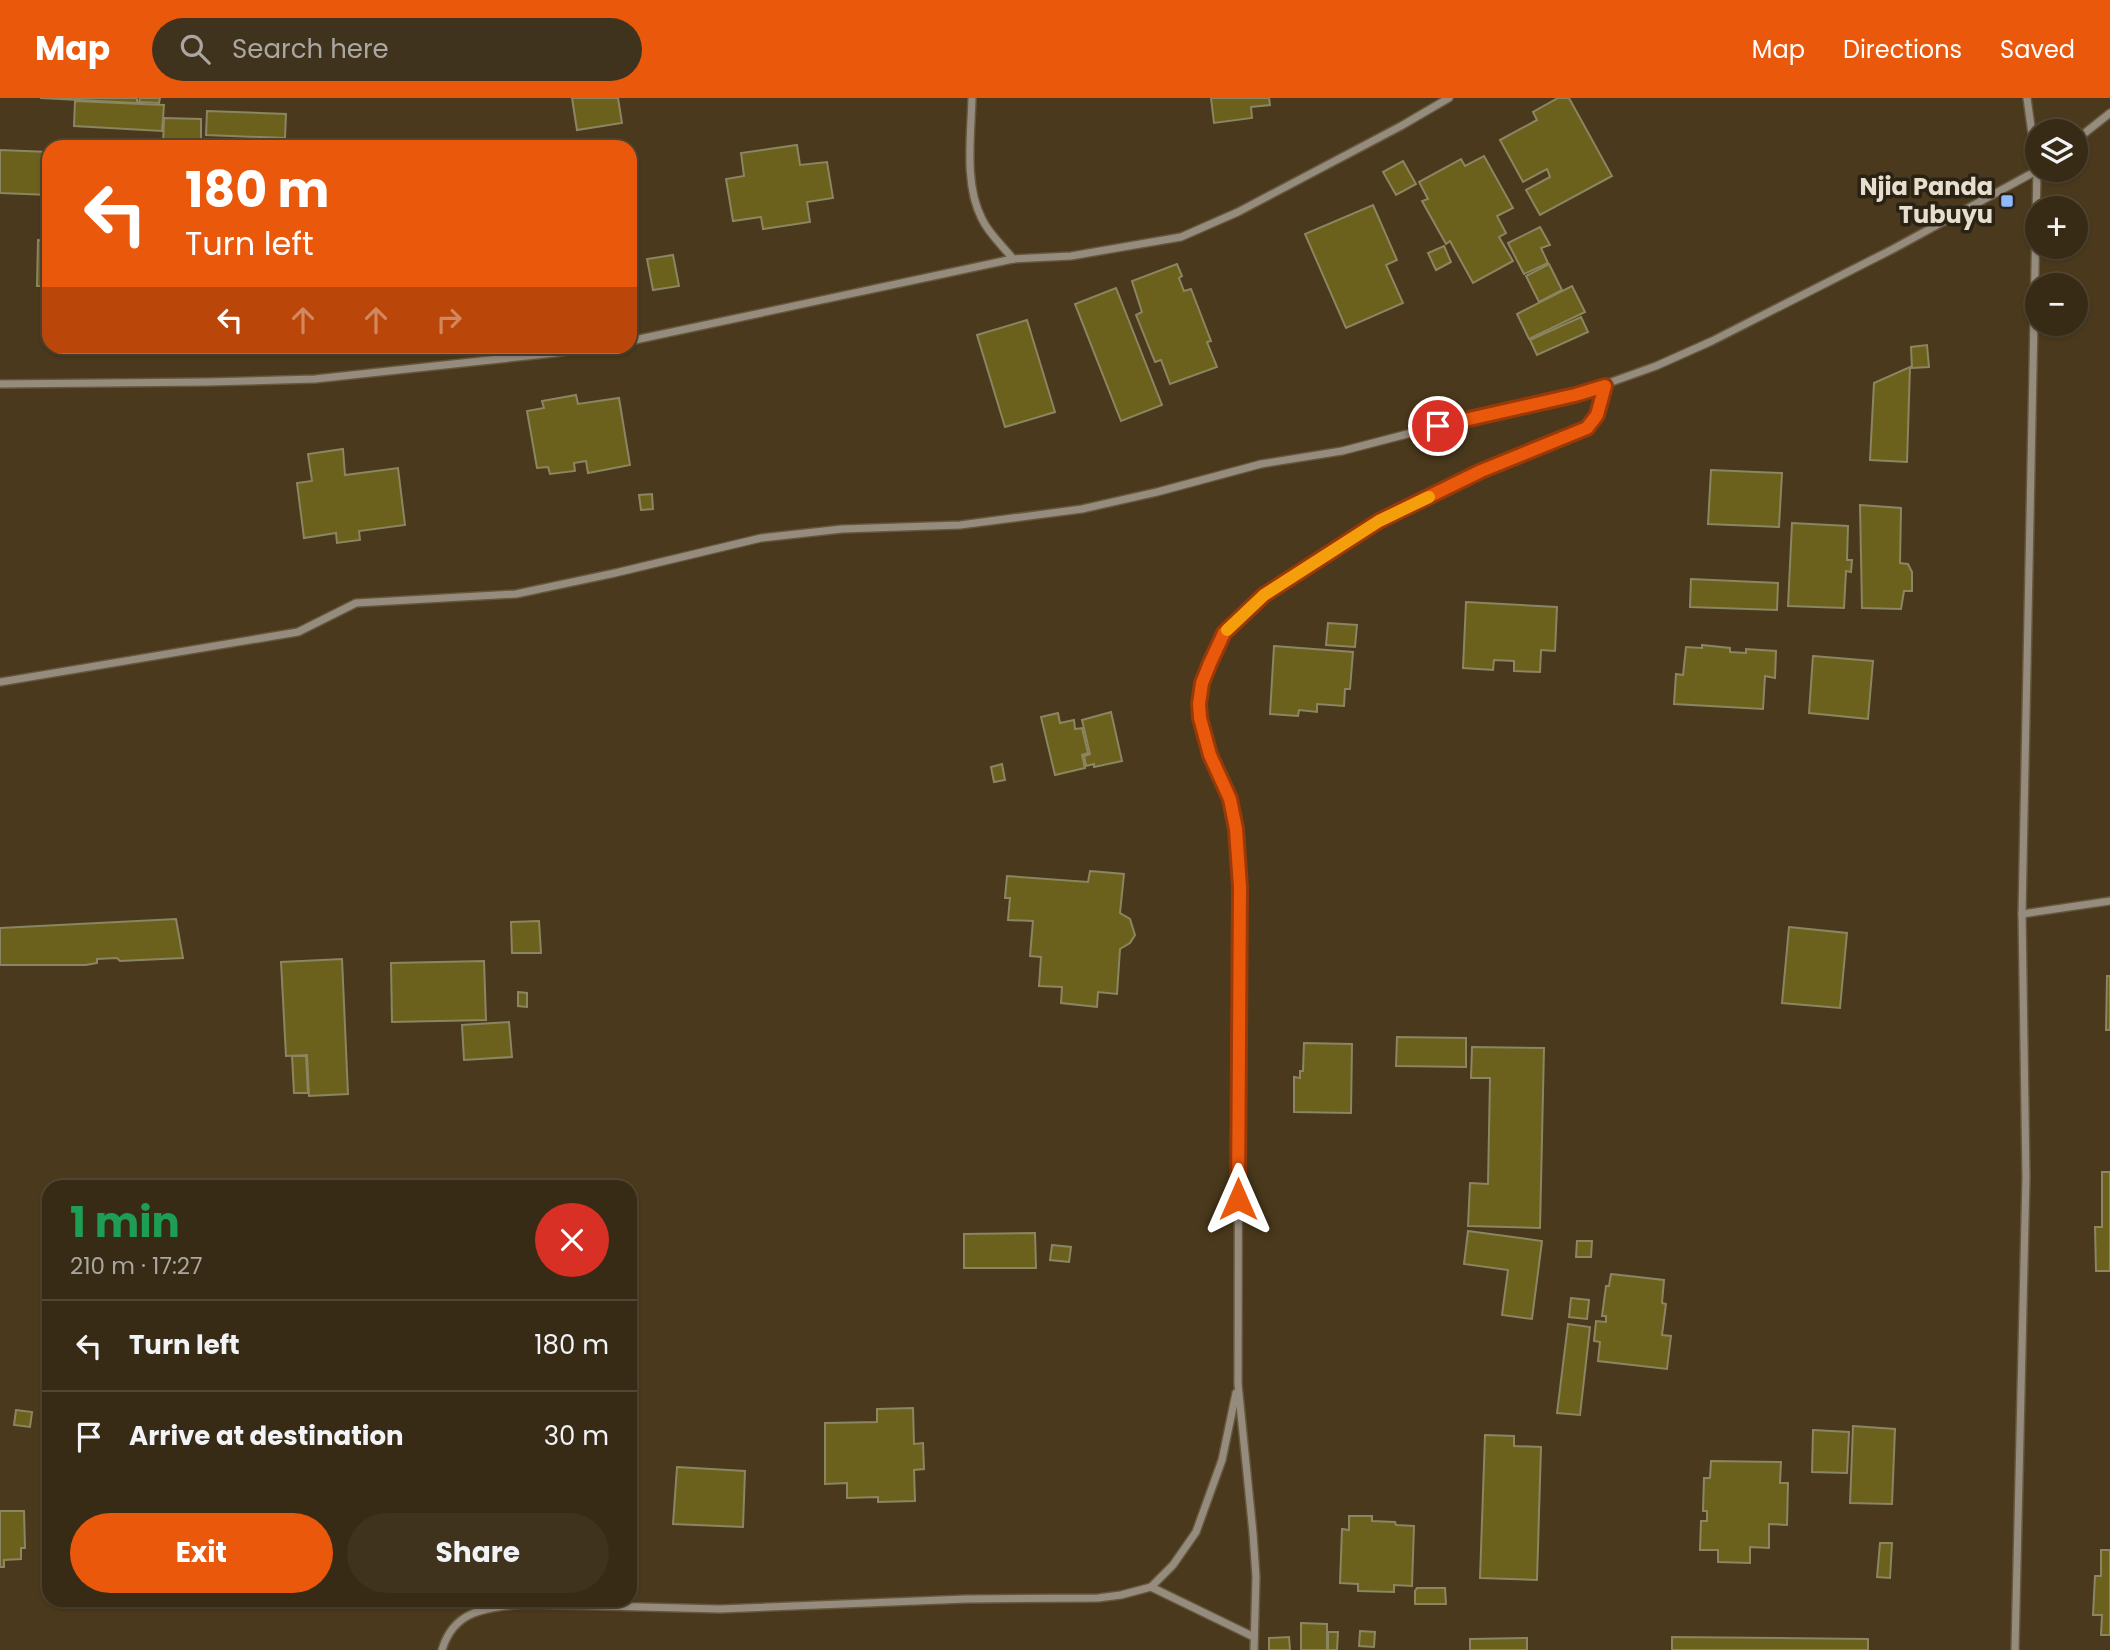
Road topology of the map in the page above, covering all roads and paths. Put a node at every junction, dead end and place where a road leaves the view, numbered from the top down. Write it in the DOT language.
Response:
graph roads {
  1 [pos="972,98"];
  2 [pos="1449,98"];
  3 [pos="2027,98"];
  4 [pos="1437,101"];
  5 [pos="2110,114"];
  6 [pos="2030,119"];
  7 [pos="2088,131"];
  8 [pos="2025,177"];
  9 [pos="2037,182"];
  10 [pos="1013,259"];
  11 [pos="637,340"];
  12 [pos="547,354"];
  13 [pos="0,383"];
  14 [pos="1605,386"];
  15 [pos="0,682"];
  16 [pos="2110,901"];
  17 [pos="2022,914"];
  18 [pos="1238,1384"];
  19 [pos="1151,1587"];
  20 [pos="499,1607"];
  21 [pos="637,1607"];
  22 [pos="1254,1637"];
  23 [pos="442,1650"];
  24 [pos="1254,1650"];
  25 [pos="2015,1650"];
  1 -- 10 [label="street"];
  2 -- 4 [label="street"];
  3 -- 6 [label="street"];
  4 -- 10 [label="street"];
  5 -- 7 [label="street"];
  8 -- 14 [label="street"];
  9 -- 17 [label="street"];
  10 -- 11 [label="street"];
  12 -- 13 [label="street"];
  14 -- 15 [label="street"];
  14 -- 18 [label="street"];
  16 -- 17 [label="street"];
  17 -- 25 [label="street"];
  18 -- 19 [label="street"];
  18 -- 22 [label="street"];
  19 -- 21 [label="street"];
  19 -- 22 [label="street"];
  20 -- 23 [label="street"];
  22 -- 24 [label="street"];
}
